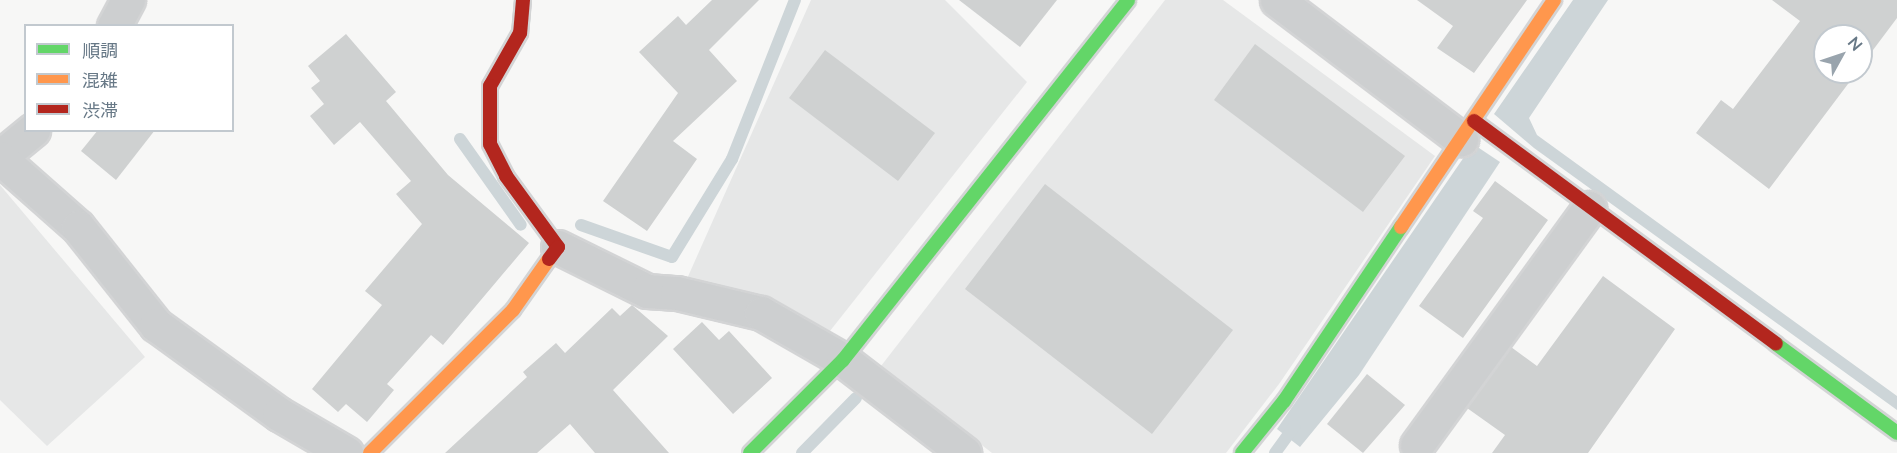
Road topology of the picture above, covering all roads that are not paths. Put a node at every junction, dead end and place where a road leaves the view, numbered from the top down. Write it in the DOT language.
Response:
graph roads {
  1 [pos="523,0"];
  2 [pos="1128,0"];
  3 [pos="1277,0"];
  4 [pos="1554,0"];
  5 [pos="1468,130"];
  6 [pos="31,132"];
  7 [pos="0,157"];
  8 [pos="1589,208"];
  9 [pos="558,247"];
  10 [pos="843,360"];
  11 [pos="1897,433"];
  12 [pos="1417,445"];
  13 [pos="346,453"];
  14 [pos="370,453"];
  15 [pos="750,453"];
  16 [pos="964,453"];
  17 [pos="1242,453"];
  1 -- 9 [label="street"];
  2 -- 10 [label="street"];
  3 -- 5 [label="street"];
  4 -- 5 [label="street"];
  5 -- 8 [label="street"];
  5 -- 17 [label="street"];
  6 -- 7 [label="street"];
  7 -- 13 [label="street"];
  8 -- 11 [label="street"];
  8 -- 12 [label="street"];
  9 -- 10 [label="street"];
  9 -- 14 [label="street"];
  10 -- 15 [label="street"];
  10 -- 16 [label="street"];
}
